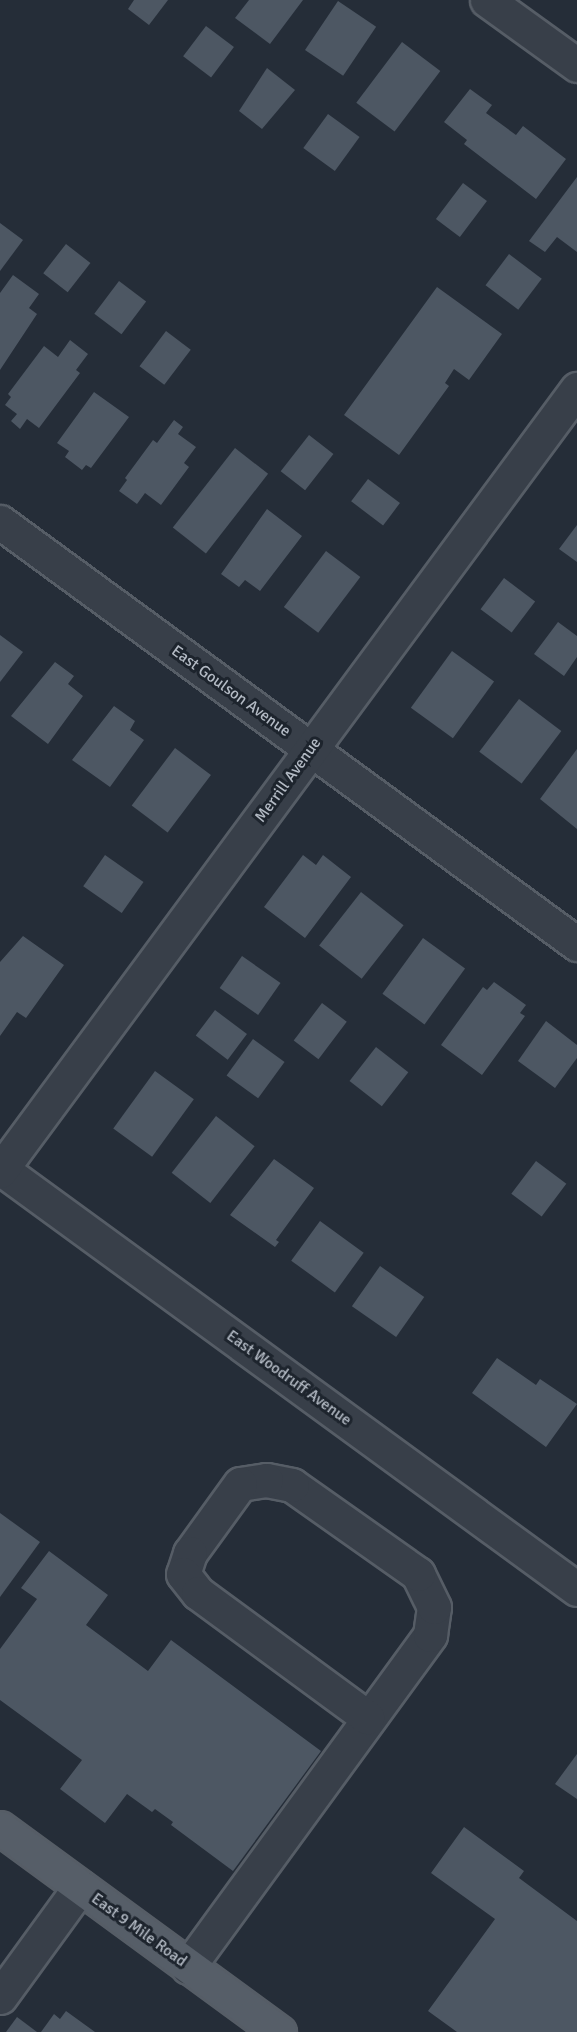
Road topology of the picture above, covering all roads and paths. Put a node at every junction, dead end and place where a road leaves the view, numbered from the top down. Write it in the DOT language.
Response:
graph roads {
  1 [pos="487,0"];
  2 [pos="577,65"];
  3 [pos="577,389"];
  4 [pos="0,522"];
  5 [pos="310,750"];
  6 [pos="577,944"];
  7 [pos="0,1169"];
  8 [pos="577,1589"];
  9 [pos="367,1717"];
  10 [pos="0,1828"];
  11 [pos="80,1887"];
  12 [pos="188,1967"];
  13 [pos="0,1997"];
  14 [pos="279,2032"];
  1 -- 2 [label="street"];
  3 -- 5 [label="street, Merrill Avenue"];
  4 -- 5 [label="street, East Goulson Avenue"];
  5 -- 6 [label="street, East Goulson Avenue"];
  5 -- 7 [label="street, Merrill Avenue"];
  7 -- 8 [label="street, East Woodruff Avenue"];
  9 -- 9 [label="street"];
  9 -- 12 [label="street"];
  10 -- 11 [label="main road, East 9 Mile Road"];
  11 -- 12 [label="main road, East 9 Mile Road"];
  11 -- 13 [label="street"];
  12 -- 14 [label="main road, East 9 Mile Road"];
}
